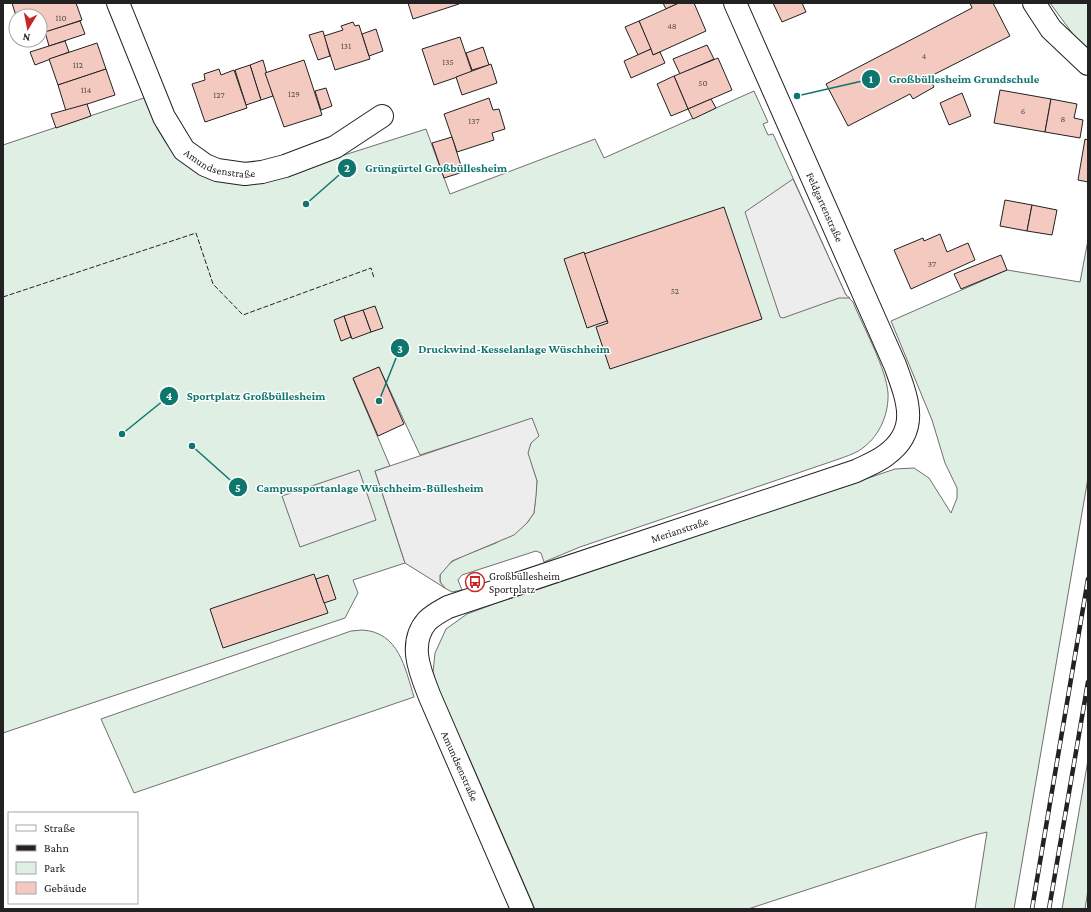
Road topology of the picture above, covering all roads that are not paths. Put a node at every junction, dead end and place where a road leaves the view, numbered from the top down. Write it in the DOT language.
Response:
graph roads {
  1 [pos="118,3"];
  2 [pos="735,3"];
  3 [pos="1034,3"];
  4 [pos="1088,64"];
  5 [pos="382,116"];
  6 [pos="909,412"];
  7 [pos="427,622"];
  8 [pos="522,909"];
  1 -- 5 [label="street, Amundsenstraße"];
  2 -- 6 [label="street, Feldgartenstraße"];
  3 -- 4 [label="street"];
  6 -- 7 [label="street, Merianstraße"];
  7 -- 8 [label="street, Amundsenstraße"];
}
